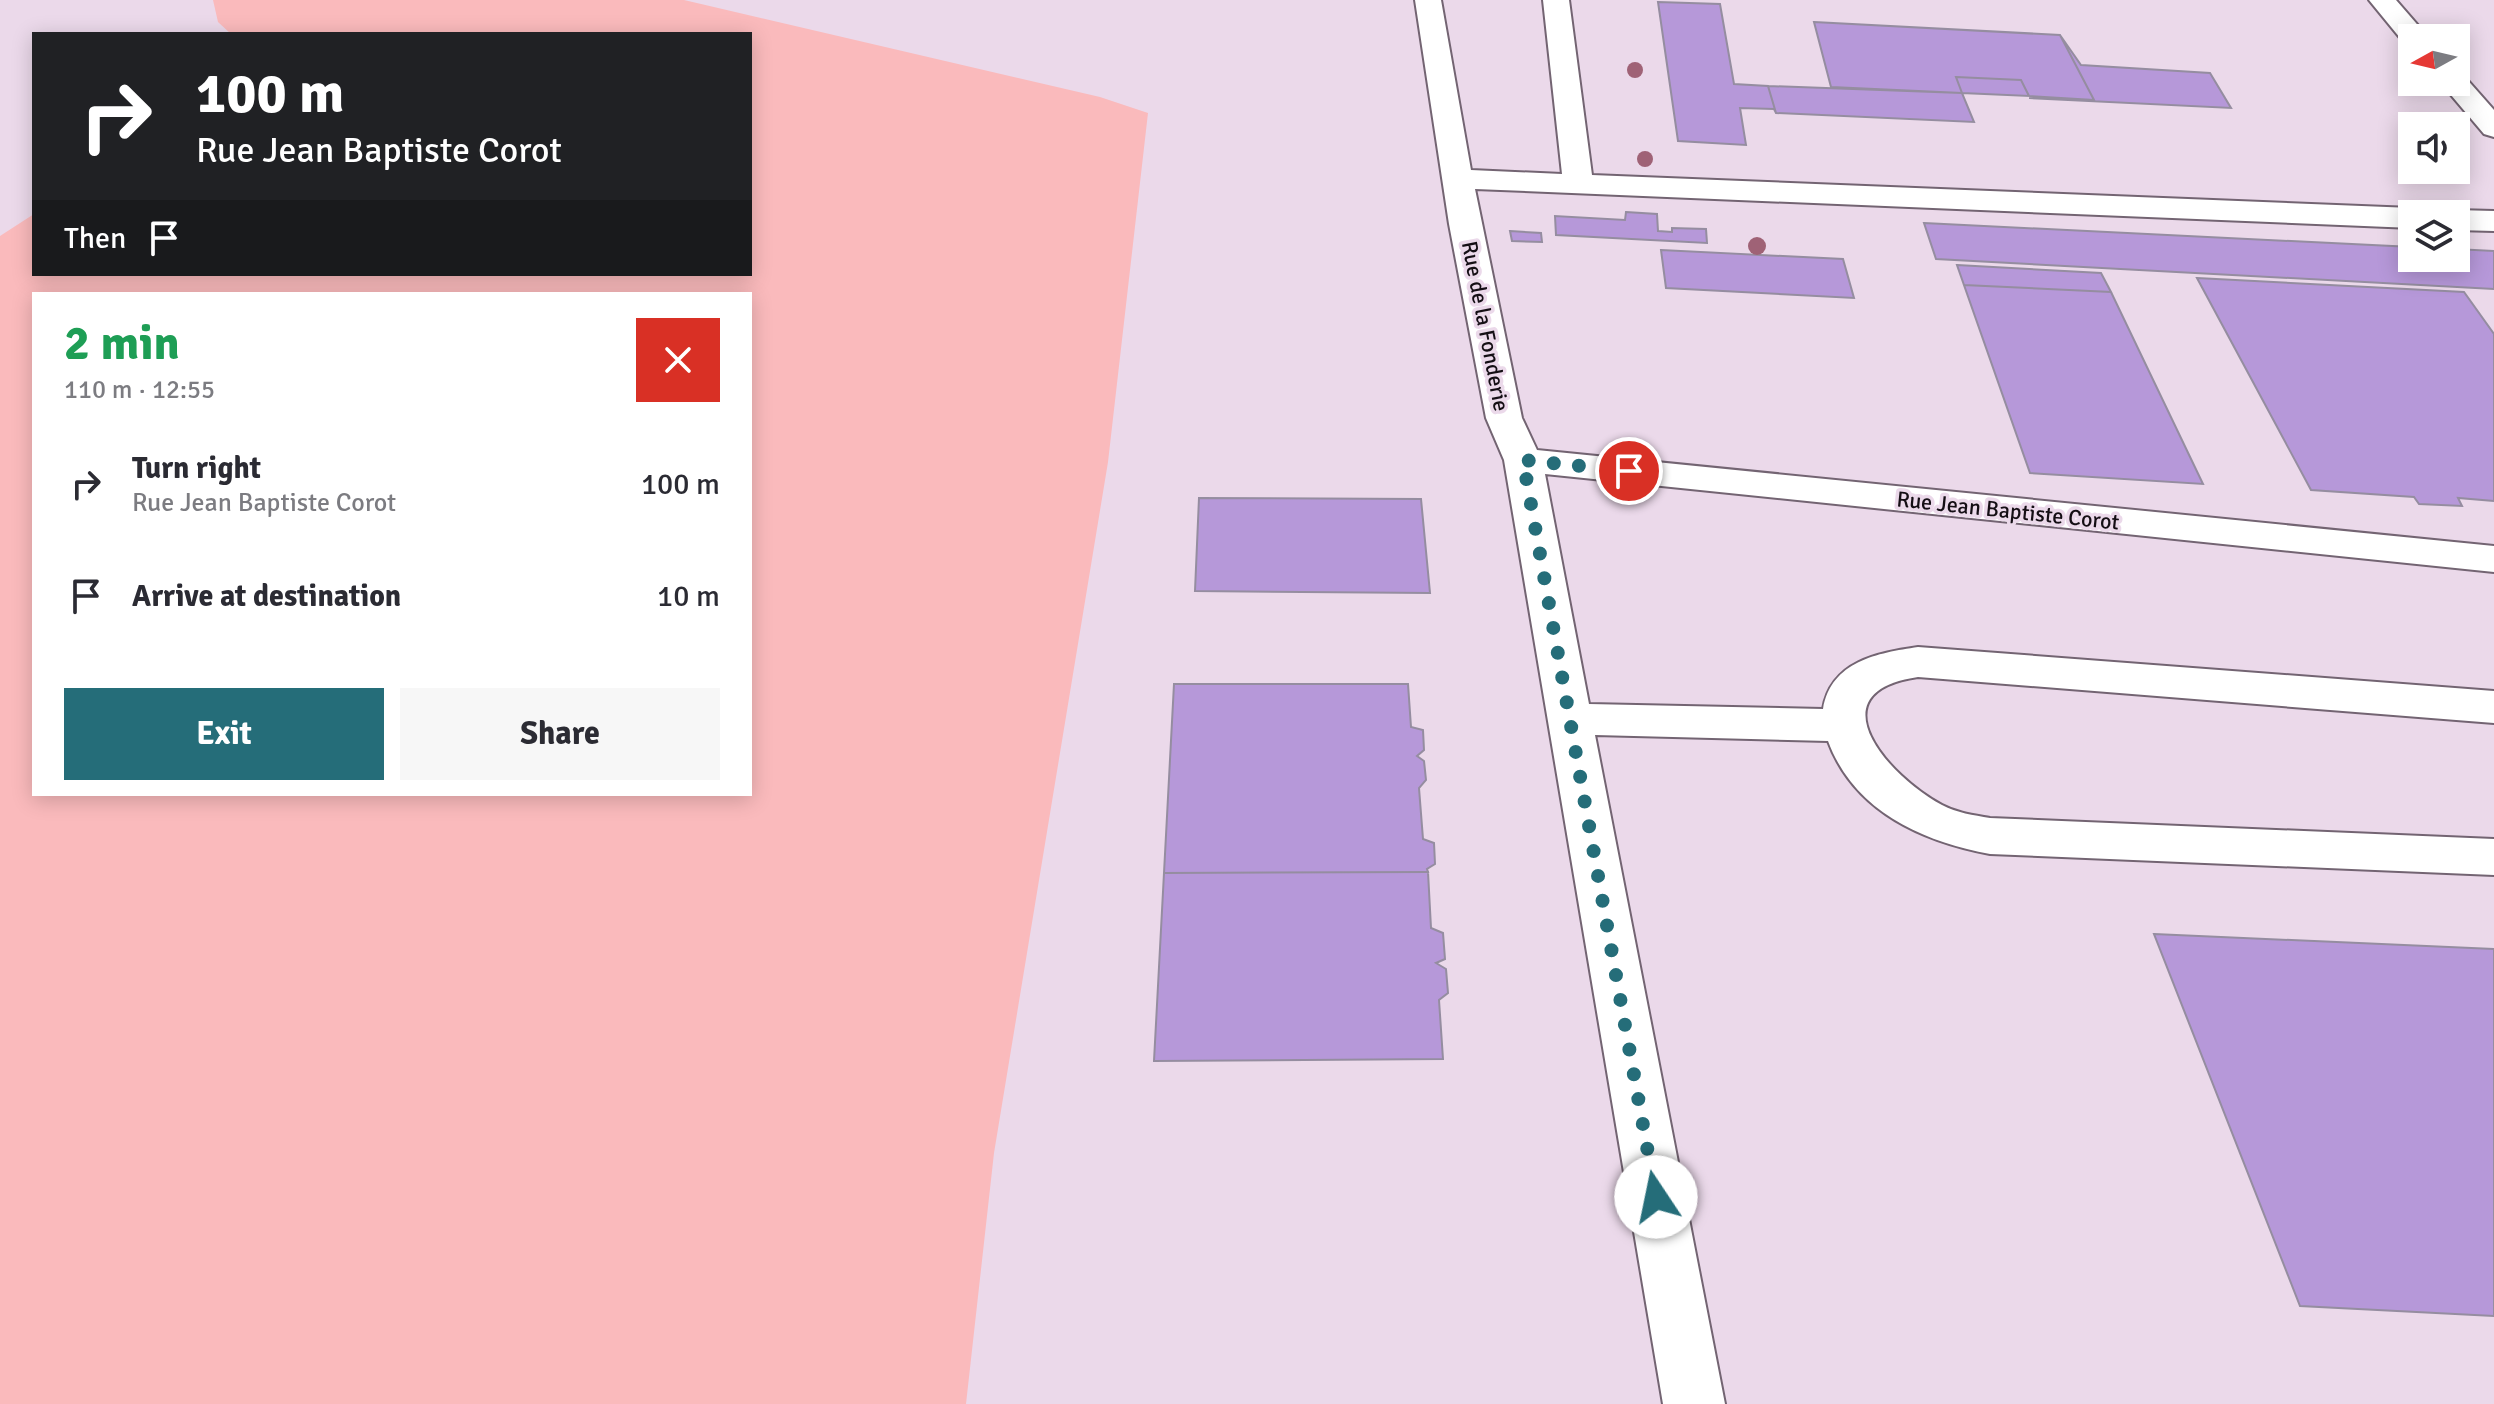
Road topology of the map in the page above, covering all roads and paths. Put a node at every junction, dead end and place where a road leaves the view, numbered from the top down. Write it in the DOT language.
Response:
graph roads {
  1 [pos="1428,0"];
  2 [pos="1556,0"];
  3 [pos="2382,0"];
  4 [pos="2403,24"];
  5 [pos="2466,96"];
  6 [pos="2494,128"];
  7 [pos="1457,179"];
  8 [pos="1578,182"];
  9 [pos="2398,217"];
  10 [pos="2470,220"];
  11 [pos="2494,221"];
  12 [pos="1523,460"];
  13 [pos="2494,559"];
  14 [pos="2494,707"];
  15 [pos="1569,719"];
  16 [pos="1843,725"];
  17 [pos="2494,857"];
  18 [pos="1694,1404"];
  1 -- 7 [label="street, Rue de la Fonderie"];
  2 -- 8 [label="street"];
  3 -- 4 [label="street"];
  5 -- 6 [label="street"];
  7 -- 8 [label="street"];
  7 -- 12 [label="street, Rue de la Fonderie"];
  8 -- 9 [label="street"];
  10 -- 11 [label="street"];
  12 -- 13 [label="street, Rue Jean Baptiste Corot"];
  12 -- 15 [label="street, Rue de la Fonderie"];
  14 -- 16 [label="street"];
  15 -- 16 [label="street"];
  15 -- 18 [label="street, Rue de la Fonderie"];
  16 -- 17 [label="street"];
}
